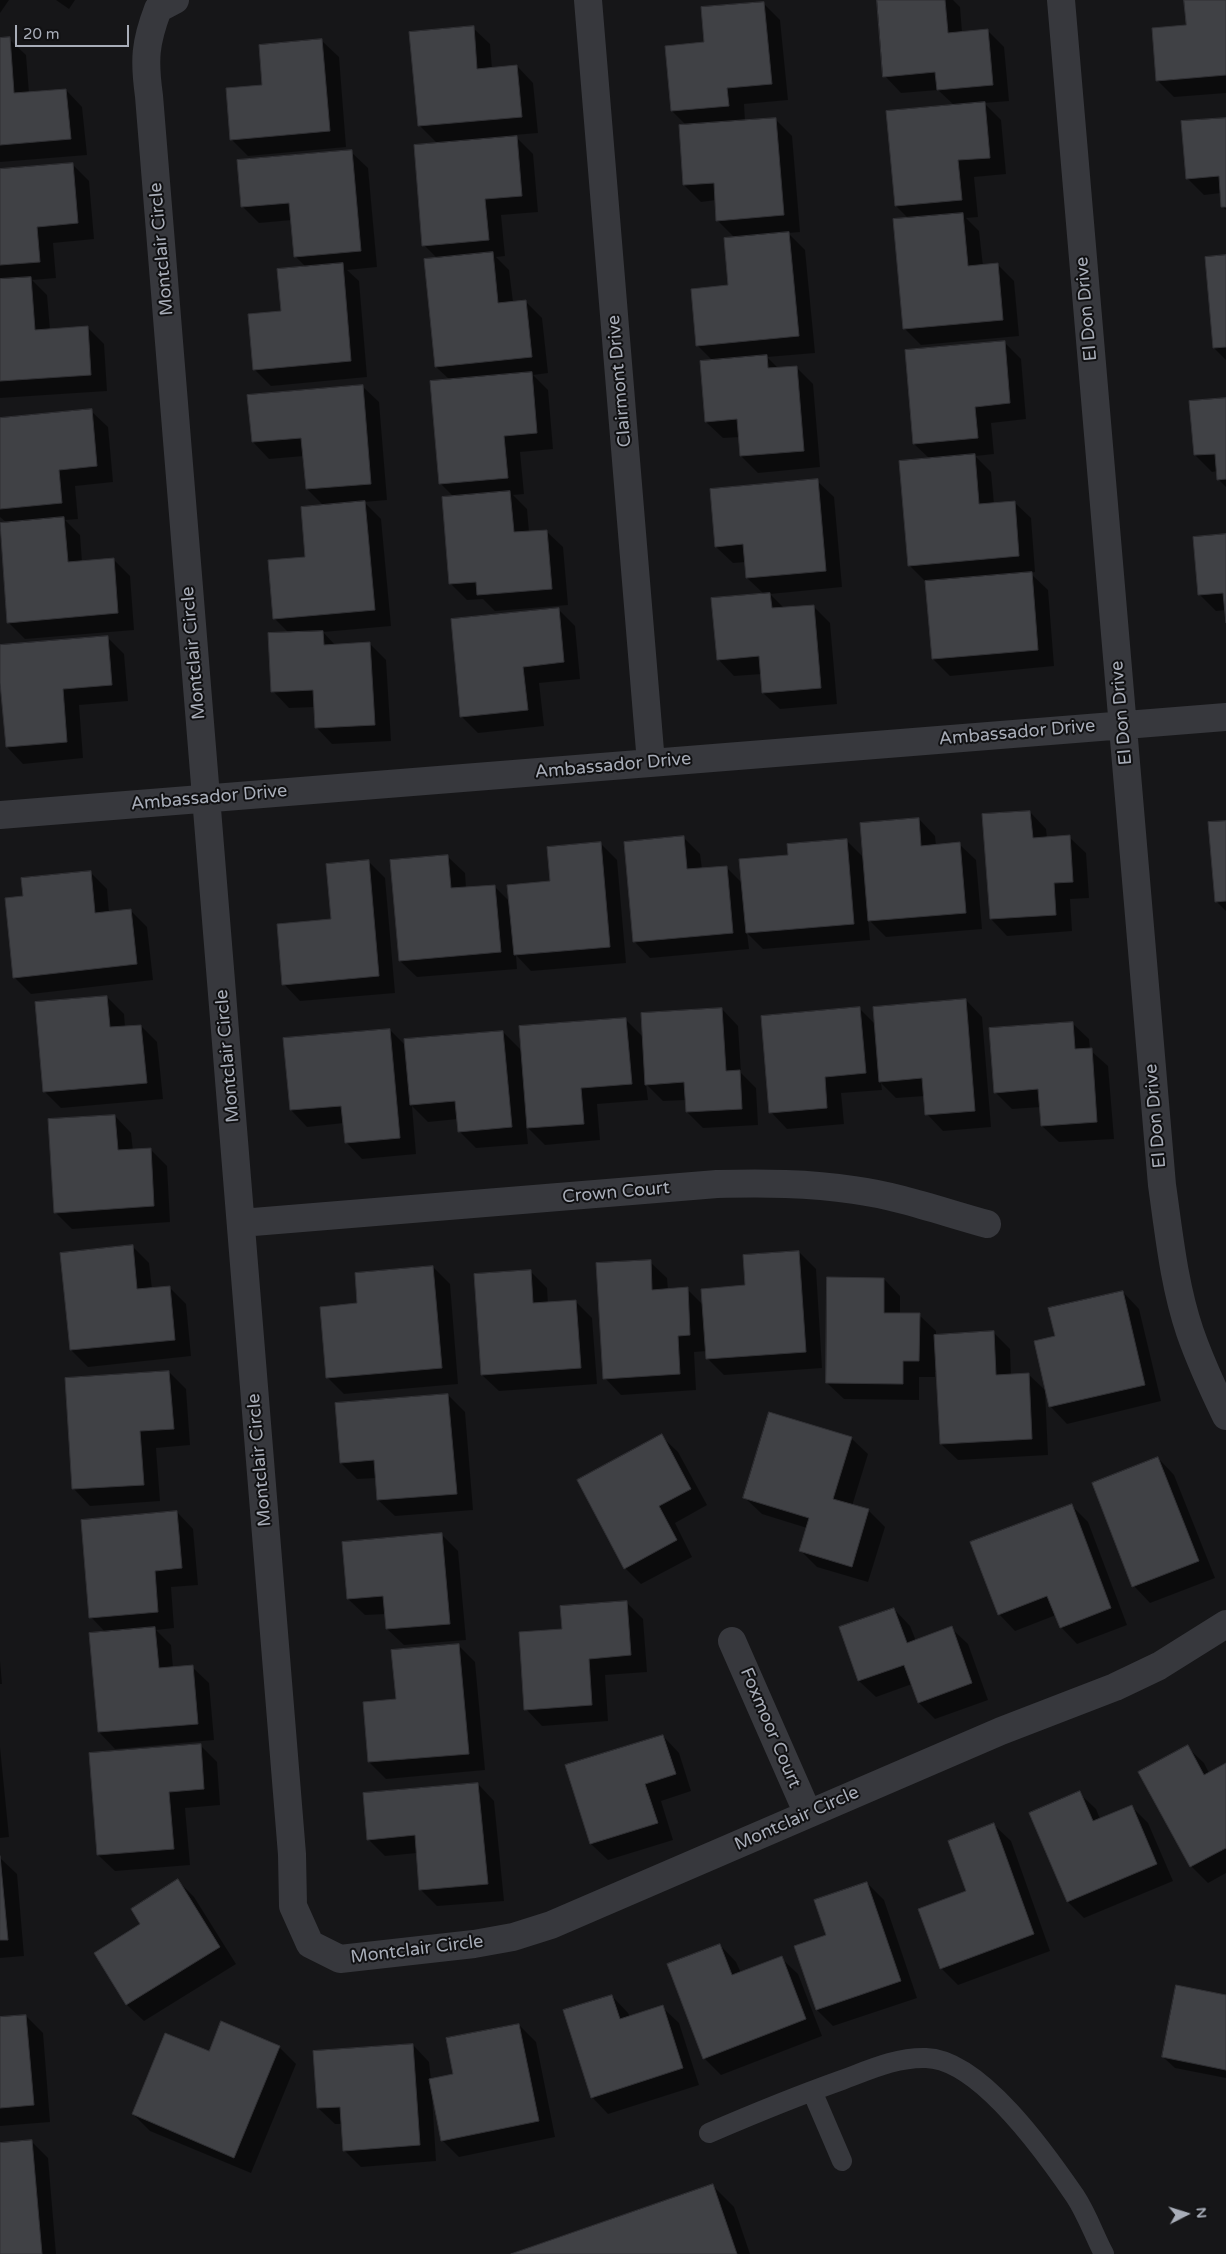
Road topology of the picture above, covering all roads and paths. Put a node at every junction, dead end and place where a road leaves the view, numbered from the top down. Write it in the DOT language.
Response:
graph roads {
  1 [pos="174,0"];
  2 [pos="588,0"];
  3 [pos="1061,0"];
  4 [pos="1226,717"];
  5 [pos="1122,725"];
  6 [pos="651,763"];
  7 [pos="206,798"];
  8 [pos="0,815"];
  9 [pos="241,1223"];
  10 [pos="987,1224"];
  11 [pos="1226,1416"];
  12 [pos="1226,1624"];
  13 [pos="732,1641"];
  14 [pos="808,1814"];
  15 [pos="812,2091"];
  16 [pos="709,2134"];
  17 [pos="842,2161"];
  18 [pos="1104,2254"];
  1 -- 7 [label="street, Montclair Circle"];
  2 -- 6 [label="street, Clairmont Drive"];
  3 -- 5 [label="street, El Don Drive"];
  4 -- 5 [label="street, Ambassador Drive"];
  5 -- 6 [label="street, Ambassador Drive"];
  5 -- 11 [label="street, El Don Drive"];
  6 -- 7 [label="street, Ambassador Drive"];
  7 -- 8 [label="street, Ambassador Drive"];
  7 -- 9 [label="street, Montclair Circle"];
  9 -- 10 [label="street, Crown Court"];
  9 -- 14 [label="street, Montclair Circle"];
  12 -- 14 [label="street, Montclair Circle"];
  13 -- 14 [label="street, Foxmoor Court"];
  15 -- 16 [label="lane"];
  15 -- 17 [label="lane"];
  15 -- 18 [label="lane"];
}
